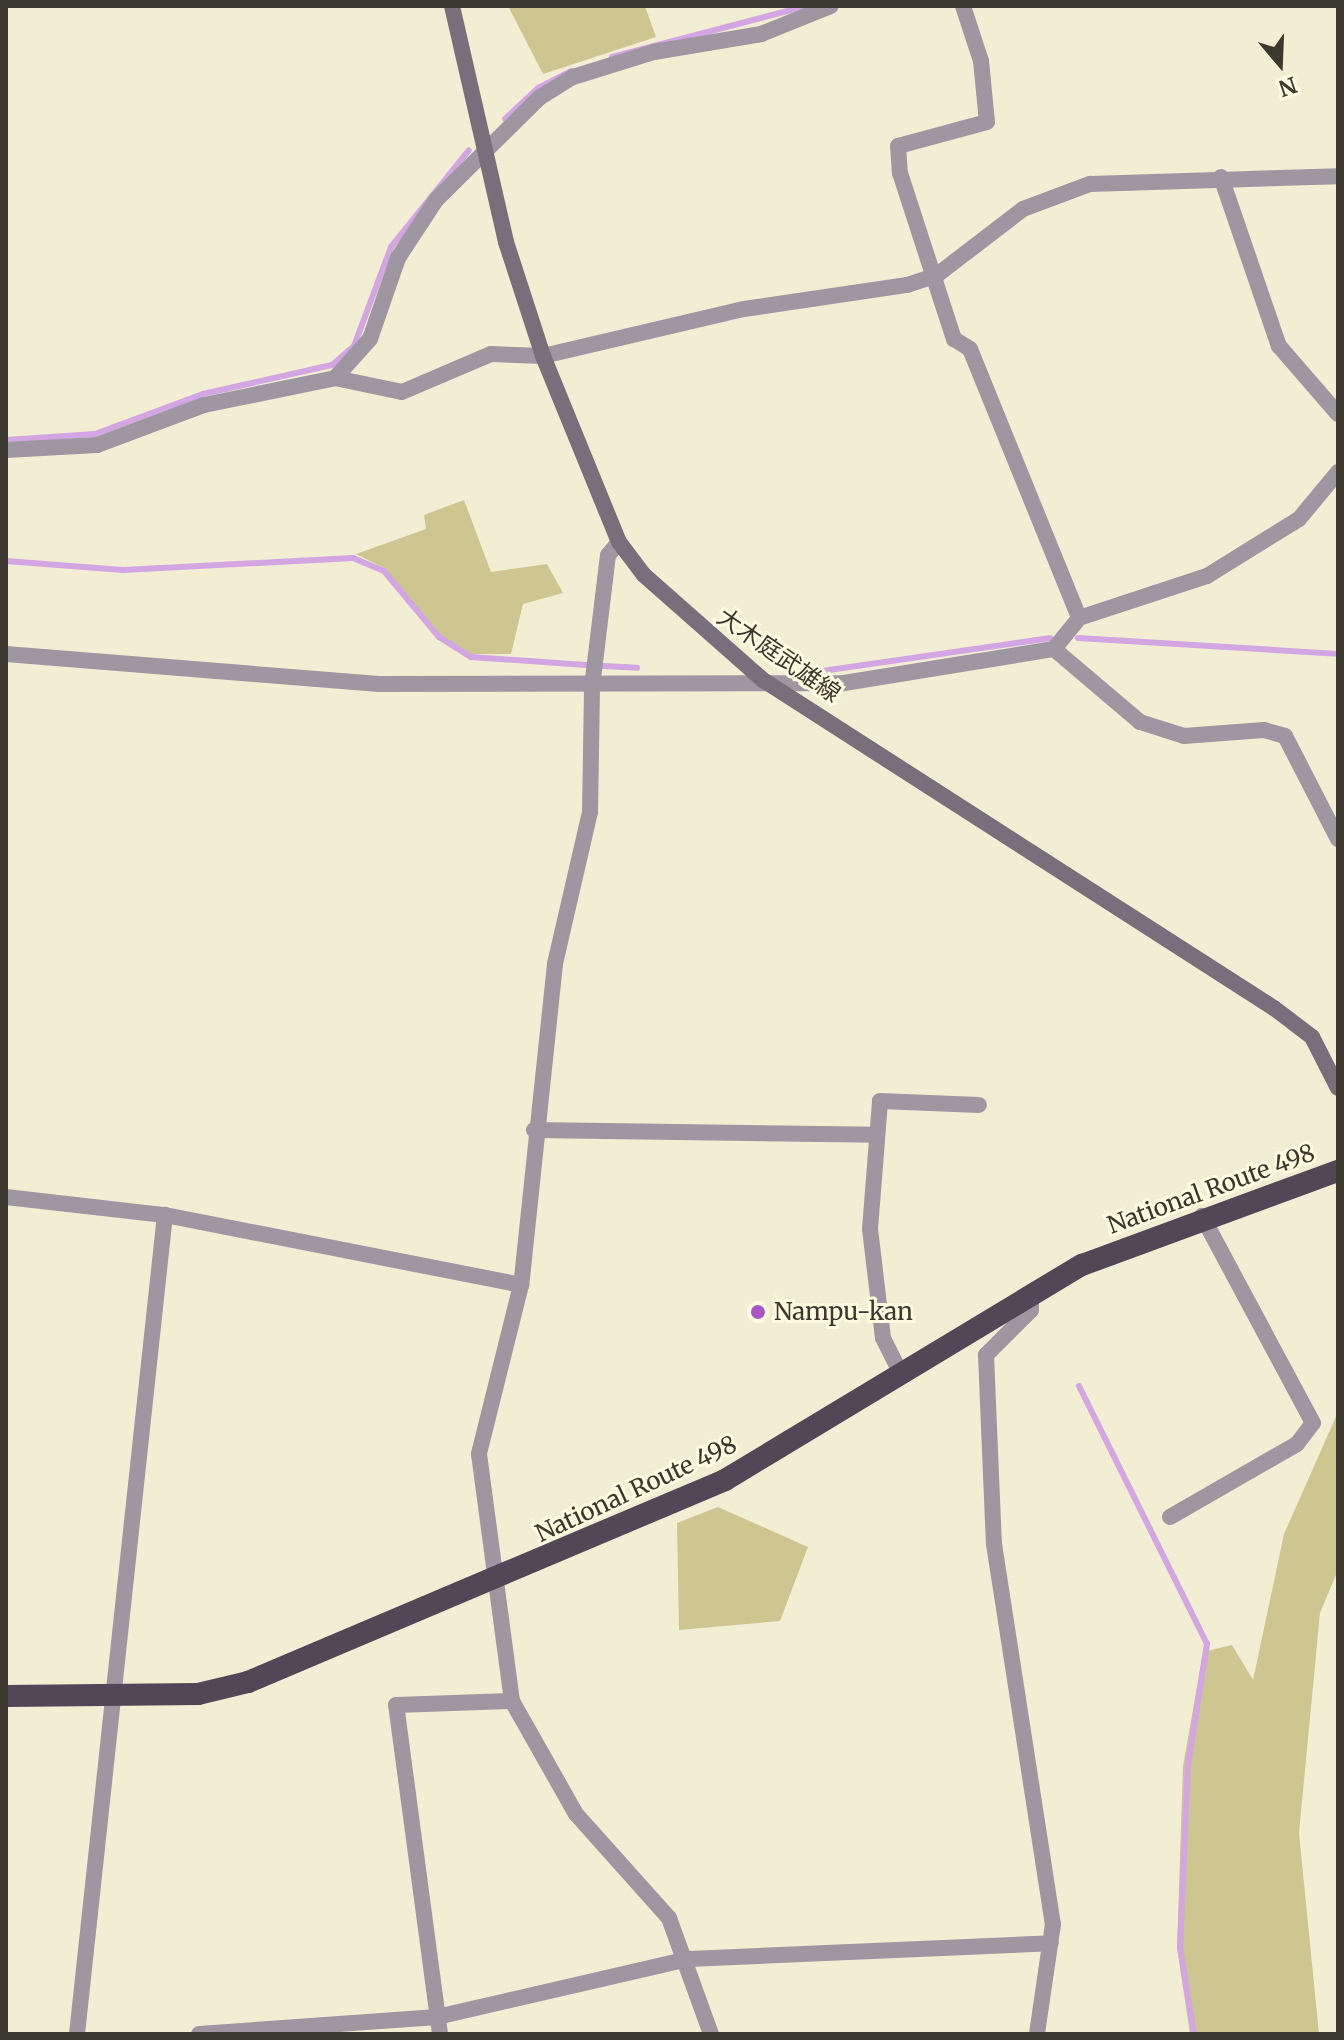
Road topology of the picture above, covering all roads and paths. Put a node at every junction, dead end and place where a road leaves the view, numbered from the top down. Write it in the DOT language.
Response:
graph roads {
  1 [pos="452,6"];
  2 [pos="831,6"];
  3 [pos="963,6"];
  4 [pos="486,154"];
  5 [pos="1338,176"];
  6 [pos="1221,177"];
  7 [pos="937,275"];
  8 [pos="543,356"];
  9 [pos="335,378"];
  10 [pos="1338,414"];
  11 [pos="6,450"];
  12 [pos="1338,472"];
  13 [pos="619,542"];
  14 [pos="1079,618"];
  15 [pos="1054,649"];
  16 [pos="6,654"];
  17 [pos="763,680"];
  18 [pos="592,688"];
  19 [pos="1338,839"];
  20 [pos="1338,1088"];
  21 [pos="979,1105"];
  22 [pos="534,1130"];
  23 [pos="877,1135"];
  24 [pos="1338,1171"];
  25 [pos="6,1197"];
  26 [pos="165,1215"];
  27 [pos="1202,1216"];
  28 [pos="521,1285"];
  29 [pos="1031,1293"];
  30 [pos="901,1374"];
  31 [pos="1170,1517"];
  32 [pos="492,1583"];
  33 [pos="108,1693"];
  34 [pos="6,1696"];
  35 [pos="512,1701"];
  36 [pos="1051,1943"];
  37 [pos="689,1959"];
  38 [pos="438,2025"];
  39 [pos="77,2034"];
  40 [pos="199,2034"];
  41 [pos="711,2034"];
  42 [pos="1037,2034"];
  1 -- 4 [label="main road, 大木庭武雄線"];
  2 -- 4 [label="street"];
  3 -- 7 [label="street"];
  4 -- 8 [label="main road, 大木庭武雄線"];
  4 -- 9 [label="street"];
  5 -- 6 [label="street"];
  6 -- 7 [label="street"];
  6 -- 10 [label="street"];
  7 -- 8 [label="street"];
  7 -- 14 [label="street"];
  8 -- 9 [label="street"];
  8 -- 13 [label="main road, 大木庭武雄線"];
  9 -- 11 [label="street"];
  12 -- 14 [label="street"];
  13 -- 17 [label="main road, 大木庭武雄線"];
  13 -- 18 [label="street"];
  14 -- 15 [label="street"];
  15 -- 17 [label="street"];
  15 -- 19 [label="street"];
  16 -- 18 [label="street"];
  17 -- 18 [label="street"];
  17 -- 20 [label="main road, 大木庭武雄線"];
  18 -- 22 [label="street"];
  21 -- 23 [label="street"];
  22 -- 23 [label="street"];
  22 -- 28 [label="street"];
  23 -- 30 [label="street"];
  24 -- 27 [label="highway, National Route 498"];
  25 -- 26 [label="street"];
  26 -- 28 [label="street"];
  26 -- 33 [label="street"];
  27 -- 29 [label="highway, National Route 498"];
  27 -- 31 [label="street"];
  28 -- 32 [label="street"];
  29 -- 30 [label="highway, National Route 498"];
  29 -- 36 [label="street"];
  30 -- 32 [label="highway, National Route 498"];
  32 -- 33 [label="highway, National Route 498"];
  32 -- 35 [label="street"];
  33 -- 34 [label="highway, National Route 498"];
  33 -- 39 [label="street"];
  35 -- 37 [label="street"];
  35 -- 38 [label="street"];
  36 -- 37 [label="street"];
  36 -- 42 [label="street"];
  37 -- 38 [label="street"];
  37 -- 41 [label="street"];
  38 -- 40 [label="street"];
}
